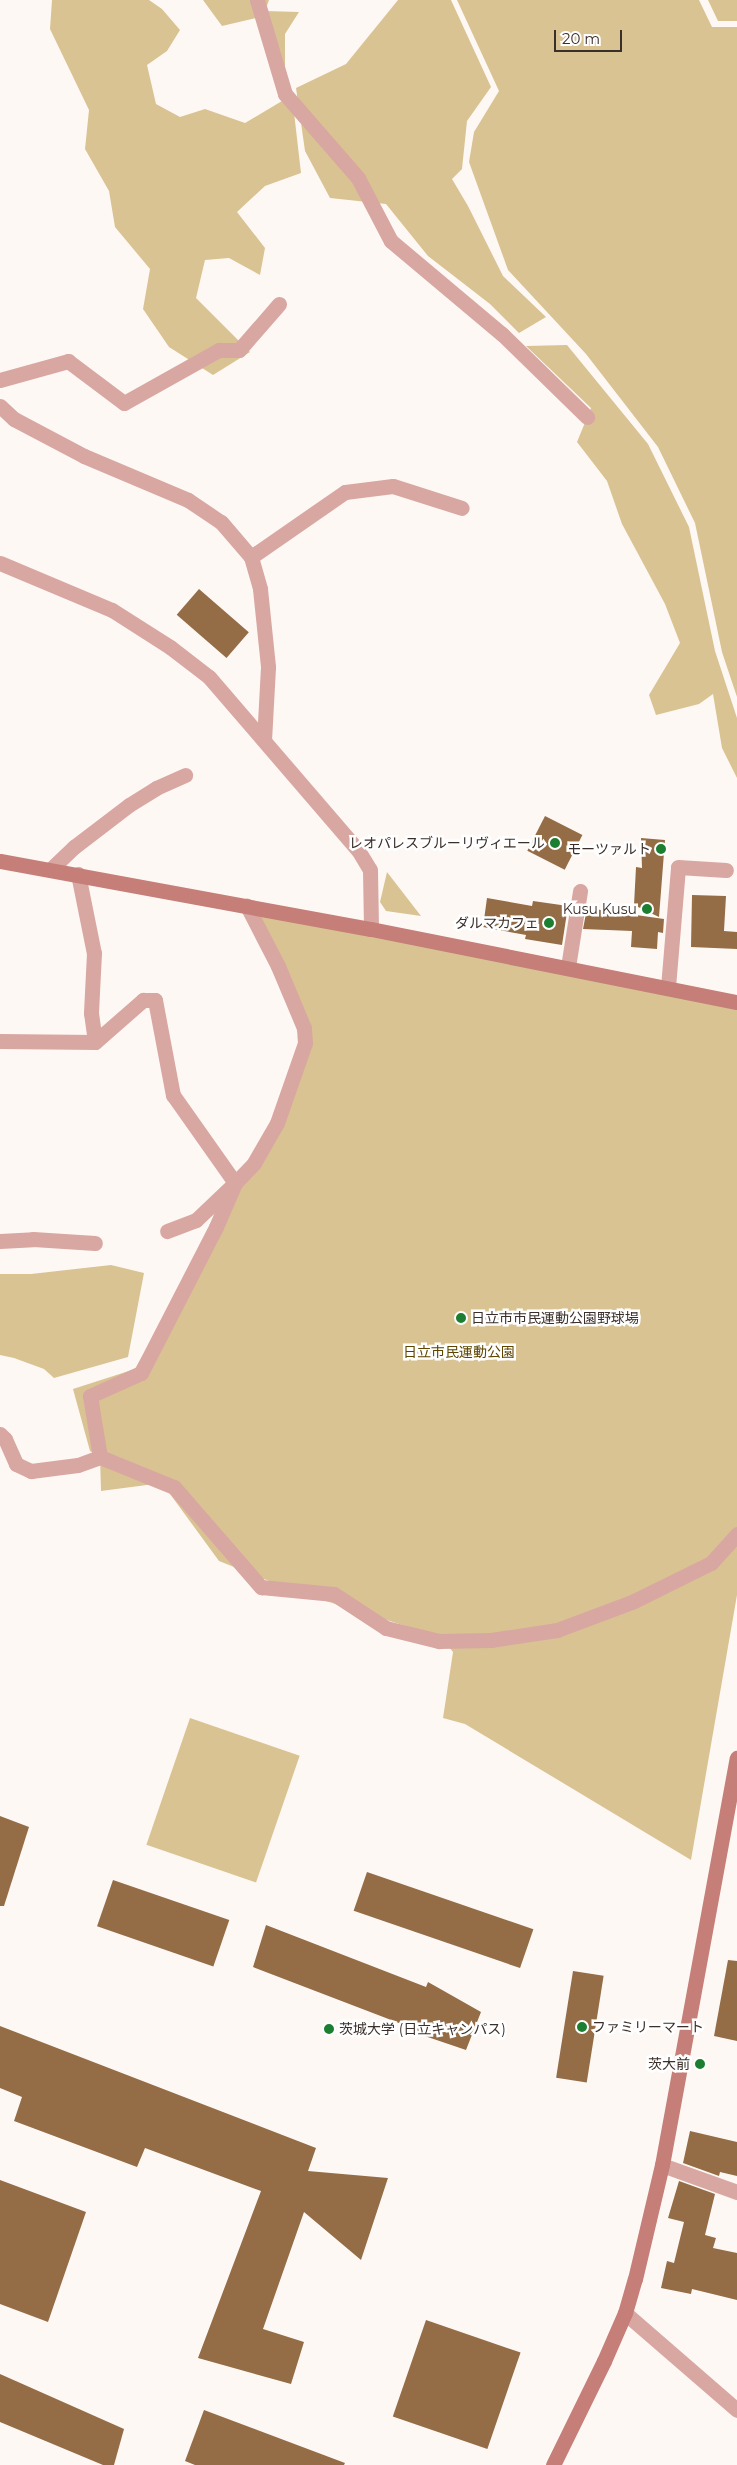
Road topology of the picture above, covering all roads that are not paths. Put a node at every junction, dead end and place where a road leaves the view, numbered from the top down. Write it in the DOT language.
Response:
graph roads {
  1 [pos="257,0"];
  2 [pos="279,304"];
  3 [pos="0,380"];
  4 [pos="0,406"];
  5 [pos="587,417"];
  6 [pos="462,508"];
  7 [pos="251,557"];
  8 [pos="0,563"];
  9 [pos="264,740"];
  10 [pos="185,775"];
  11 [pos="0,860"];
  12 [pos="51,869"];
  13 [pos="726,870"];
  14 [pos="78,874"];
  15 [pos="580,891"];
  16 [pos="247,906"];
  17 [pos="371,929"];
  18 [pos="568,967"];
  19 [pos="668,987"];
  20 [pos="737,1002"];
  21 [pos="0,1041"];
  22 [pos="95,1042"];
  23 [pos="235,1182"];
  24 [pos="167,1230"];
  25 [pos="0,1241"];
  26 [pos="95,1243"];
  27 [pos="0,1434"];
  28 [pos="100,1457"];
  29 [pos="737,1534"];
  30 [pos="737,1758"];
  31 [pos="662,2165"];
  32 [pos="737,2192"];
  33 [pos="625,2313"];
  34 [pos="737,2410"];
  35 [pos="553,2465"];
  1 -- 5 [label="street"];
  2 -- 3 [label="street"];
  4 -- 7 [label="street"];
  6 -- 7 [label="street"];
  7 -- 9 [label="street"];
  8 -- 9 [label="street"];
  9 -- 17 [label="street"];
  10 -- 12 [label="street"];
  11 -- 12 [label="street"];
  12 -- 14 [label="street"];
  13 -- 19 [label="street"];
  14 -- 16 [label="street"];
  14 -- 22 [label="street"];
  15 -- 18 [label="street"];
  16 -- 17 [label="street"];
  16 -- 23 [label="street"];
  17 -- 18 [label="street"];
  18 -- 19 [label="street"];
  19 -- 20 [label="street"];
  21 -- 22 [label="street"];
  22 -- 23 [label="street"];
  23 -- 24 [label="street"];
  23 -- 28 [label="street"];
  25 -- 26 [label="street"];
  27 -- 28 [label="street"];
  28 -- 29 [label="street"];
  30 -- 31 [label="street"];
  31 -- 32 [label="street"];
  31 -- 33 [label="street"];
  33 -- 34 [label="street"];
  33 -- 35 [label="street"];
}
